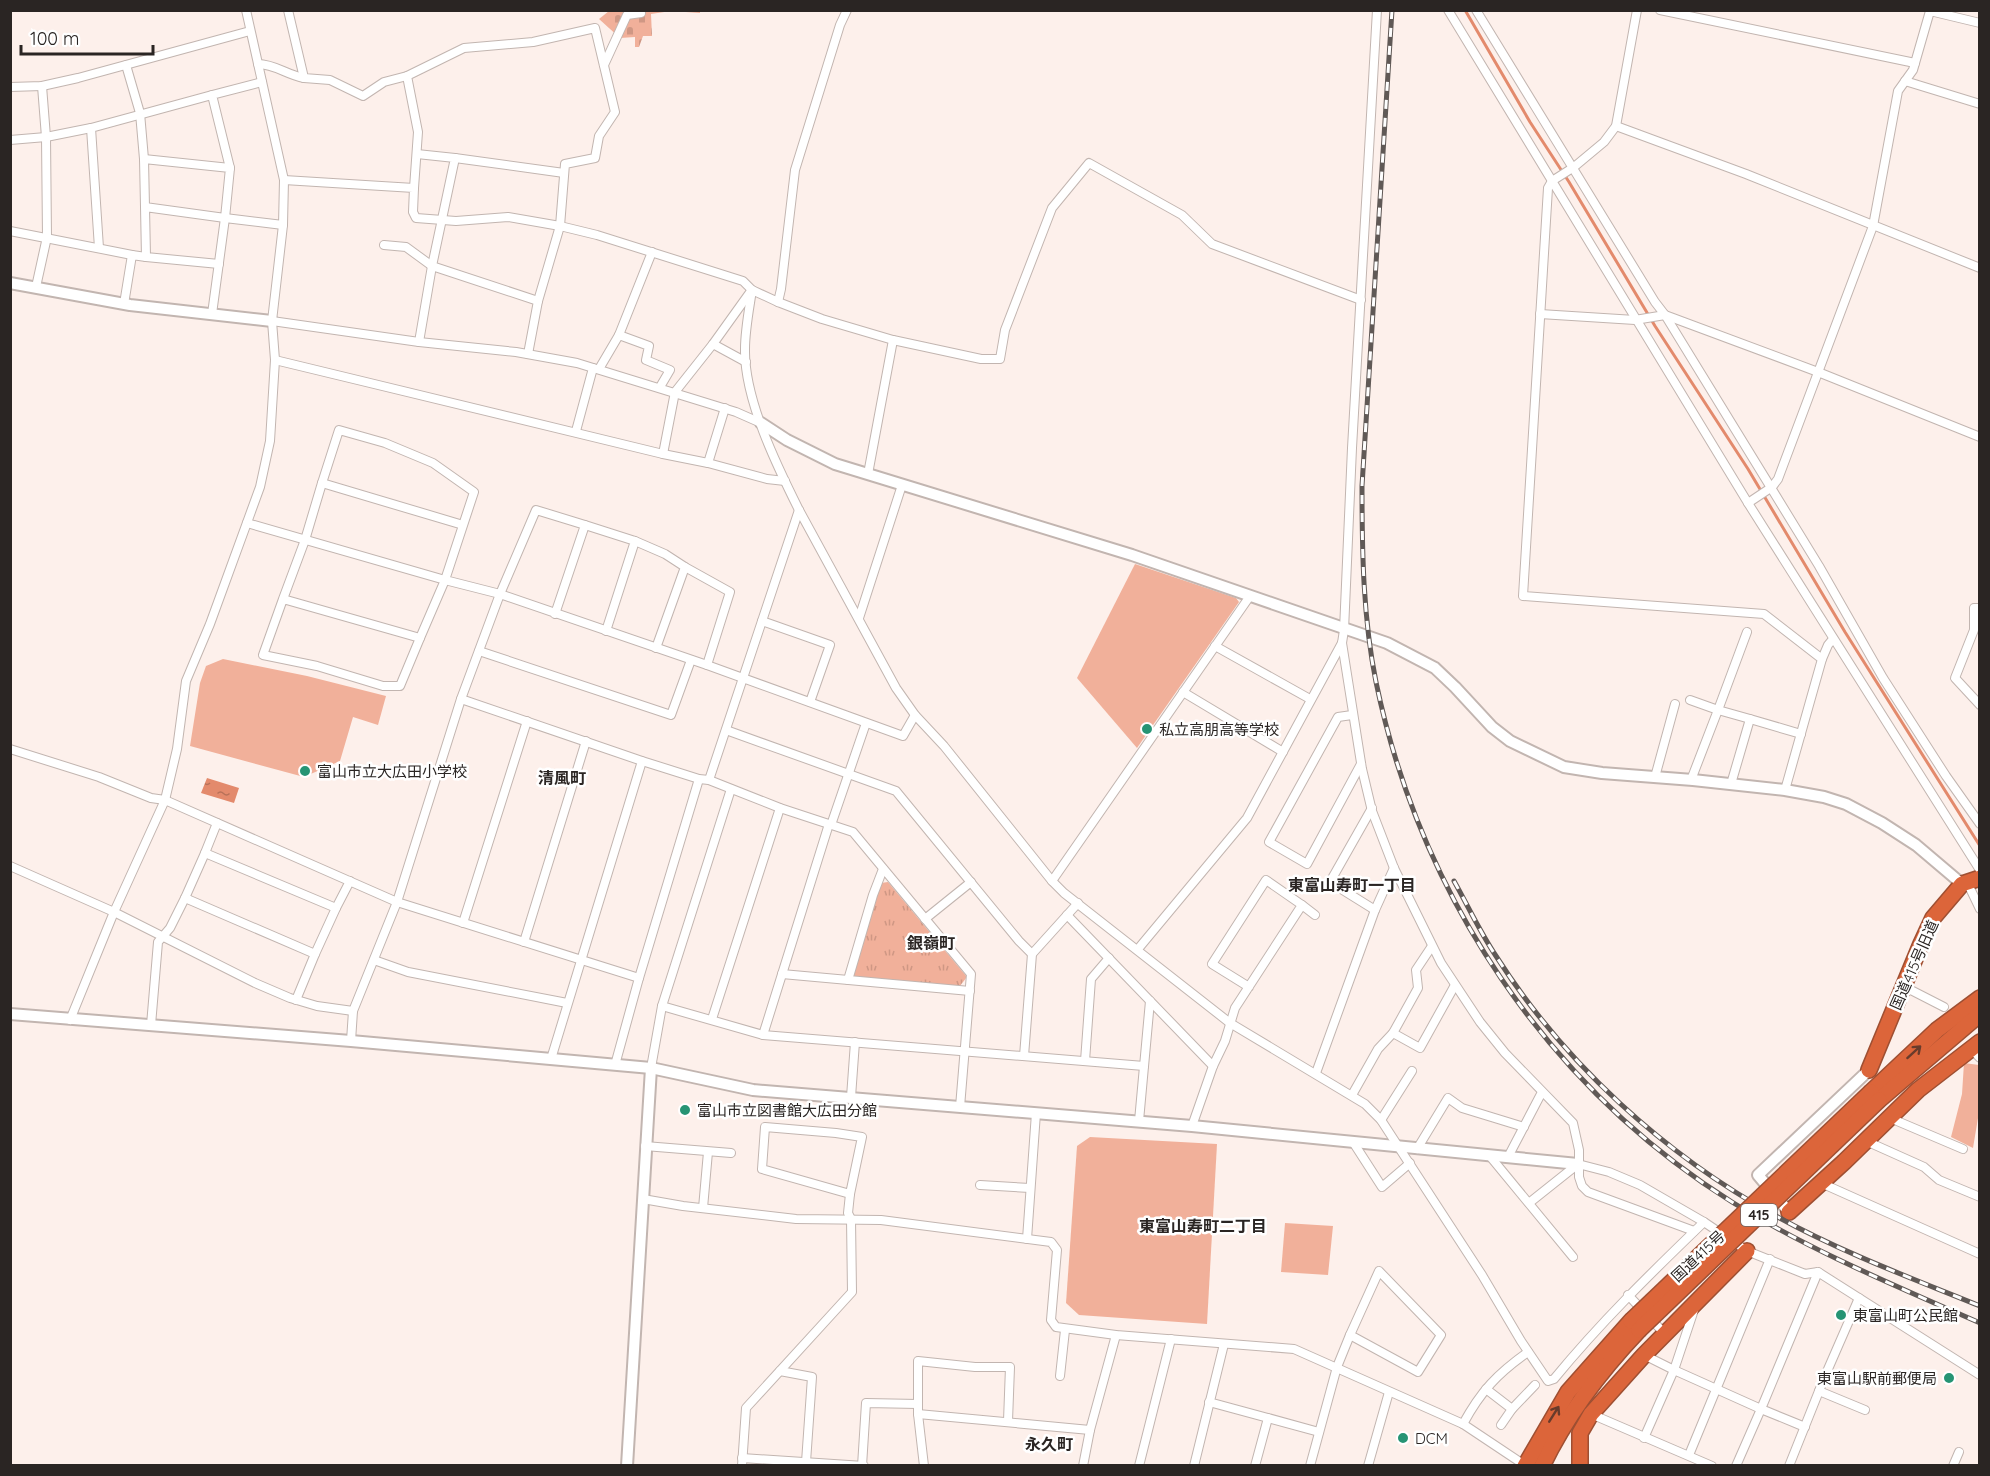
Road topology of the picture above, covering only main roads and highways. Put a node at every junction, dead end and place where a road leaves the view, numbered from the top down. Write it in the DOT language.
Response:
graph roads {
  1 [pos="1970,881"];
  2 [pos="1980,998"];
  3 [pos="1980,1014"];
  4 [pos="1977,1050"];
  5 [pos="1869,1070"];
  6 [pos="1875,1096"];
  7 [pos="1789,1212"];
  8 [pos="1747,1251"];
  9 [pos="1635,1326"];
  10 [pos="1525,1465"];
  11 [pos="1542,1466"];
  12 [pos="1580,1466"];
  1 -- 5 [label="highway, 国道415号旧道"];
  6 -- 2 [label="highway, 国道415号 / 415, one-way"];
  3 -- 6 [label="highway, 国道415号 / 415"];
  4 -- 7 [label="highway, 415"];
  6 -- 9 [label="highway, 国道415号 / 415, bridge"];
  8 -- 12 [label="highway, 国道415号"];
  10 -- 9 [label="highway, 国道415号 / 415, one-way"];
  9 -- 11 [label="highway, 国道415号 / 415"];
}
